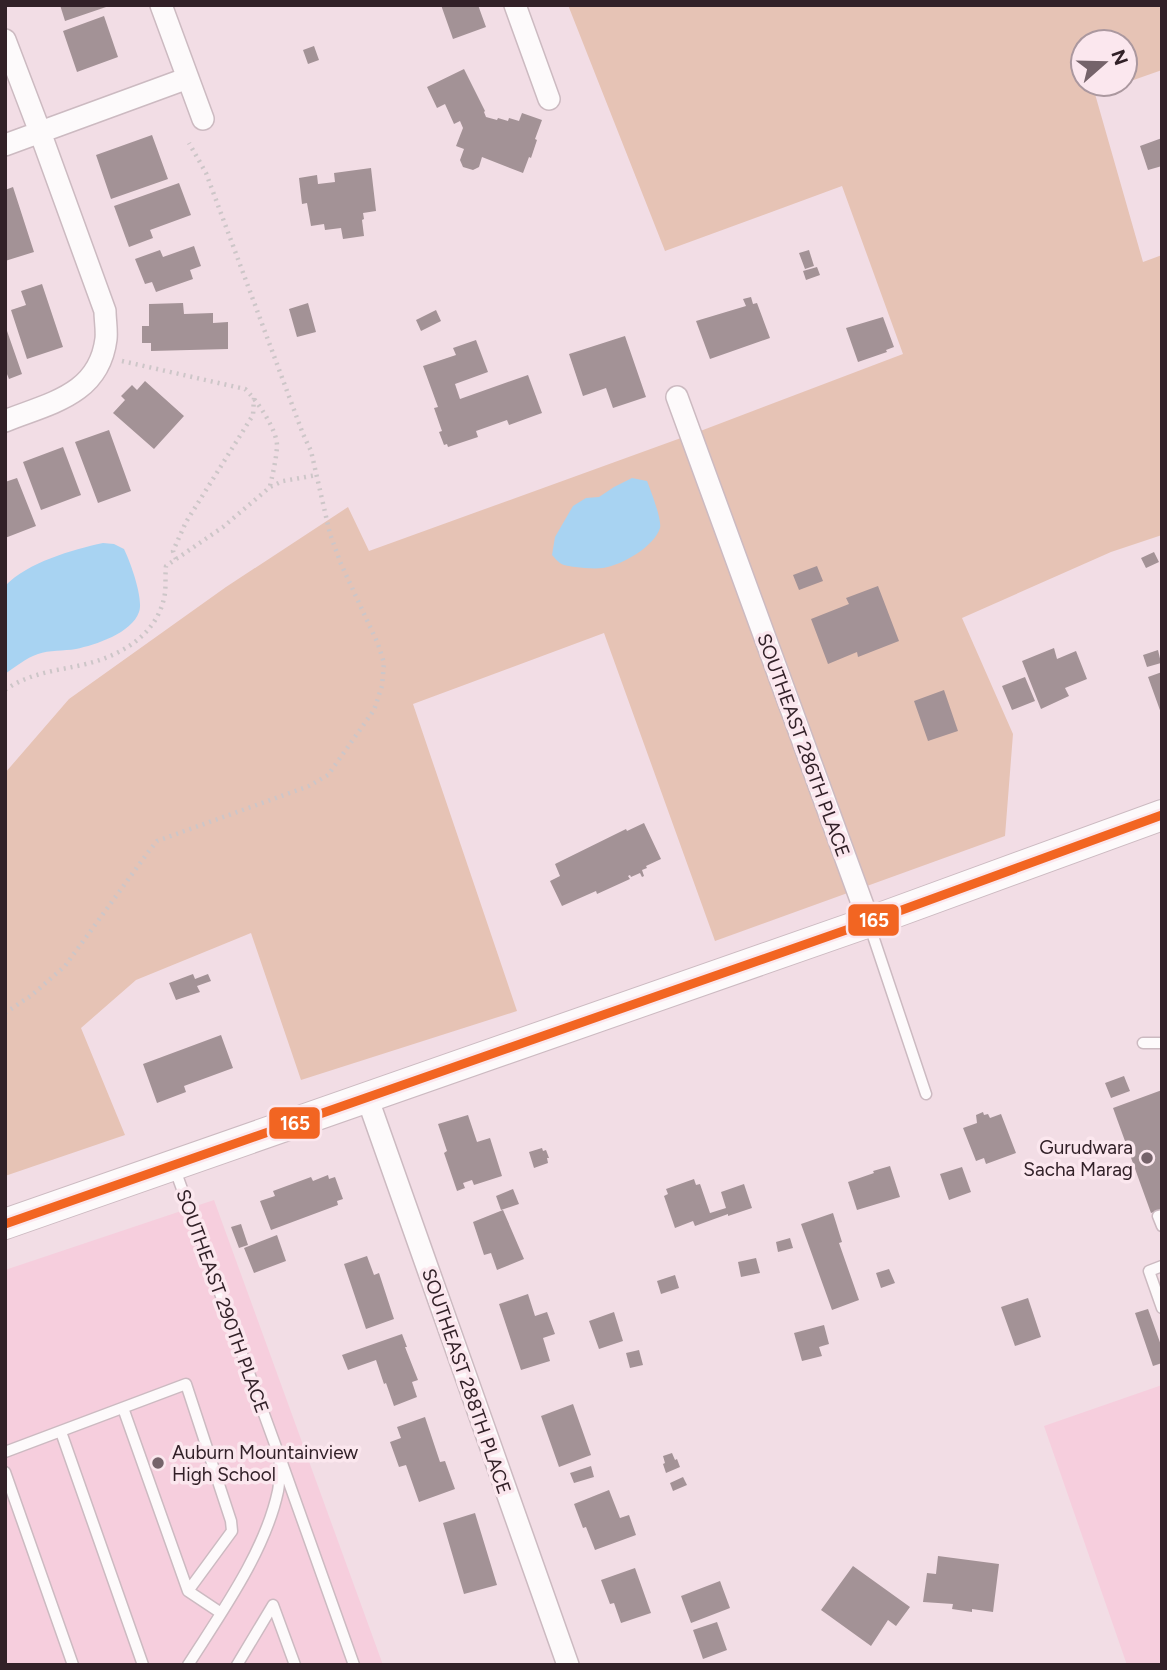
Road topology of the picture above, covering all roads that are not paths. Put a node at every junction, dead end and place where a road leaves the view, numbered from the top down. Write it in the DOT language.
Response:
graph roads {
  1 [pos="161,5"];
  2 [pos="515,5"];
  3 [pos="5,40"];
  4 [pos="188,78"];
  5 [pos="549,99"];
  6 [pos="203,119"];
  7 [pos="40,132"];
  8 [pos="5,145"];
  9 [pos="677,397"];
  10 [pos="5,421"];
  11 [pos="1162,815"];
  12 [pos="869,922"];
  13 [pos="1143,1043"];
  14 [pos="1162,1043"];
  15 [pos="926,1094"];
  16 [pos="367,1097"];
  17 [pos="173,1165"];
  18 [pos="1162,1215"];
  19 [pos="5,1224"];
  20 [pos="1162,1226"];
  21 [pos="1162,1266"];
  22 [pos="1162,1308"];
  23 [pos="123,1408"];
  24 [pos="61,1432"];
  25 [pos="5,1452"];
  26 [pos="280,1458"];
  27 [pos="5,1472"];
  28 [pos="188,1591"];
  29 [pos="221,1613"];
  30 [pos="73,1665"];
  31 [pos="143,1665"];
  32 [pos="188,1665"];
  33 [pos="237,1665"];
  34 [pos="295,1665"];
  35 [pos="354,1665"];
  36 [pos="568,1665"];
  1 -- 4 [label="street"];
  2 -- 5 [label="street"];
  3 -- 7 [label="street"];
  4 -- 6 [label="street"];
  4 -- 7 [label="street"];
  7 -- 8 [label="street"];
  7 -- 10 [label="street"];
  9 -- 12 [label="street, SOUTHEAST 286TH PLACE"];
  11 -- 12 [label="street"];
  12 -- 15 [label="lane, SOUTHEAST 286TH PLACE"];
  12 -- 16 [label="street"];
  13 -- 14 [label="lane"];
  16 -- 17 [label="street"];
  16 -- 36 [label="street, SOUTHEAST 288TH PLACE"];
  17 -- 19 [label="street"];
  17 -- 26 [label="lane, SOUTHEAST 290TH PLACE"];
  18 -- 20 [label="lane"];
  21 -- 22 [label="lane"];
  23 -- 24 [label="lane"];
  23 -- 28 [label="lane"];
  23 -- 28 [label="lane"];
  24 -- 25 [label="lane"];
  24 -- 31 [label="lane"];
  26 -- 29 [label="lane, SOUTHEAST 290TH PLACE"];
  26 -- 35 [label="lane"];
  27 -- 30 [label="lane"];
  28 -- 29 [label="lane"];
  29 -- 32 [label="lane, SOUTHEAST 290TH PLACE"];
  33 -- 34 [label="lane"];
}
